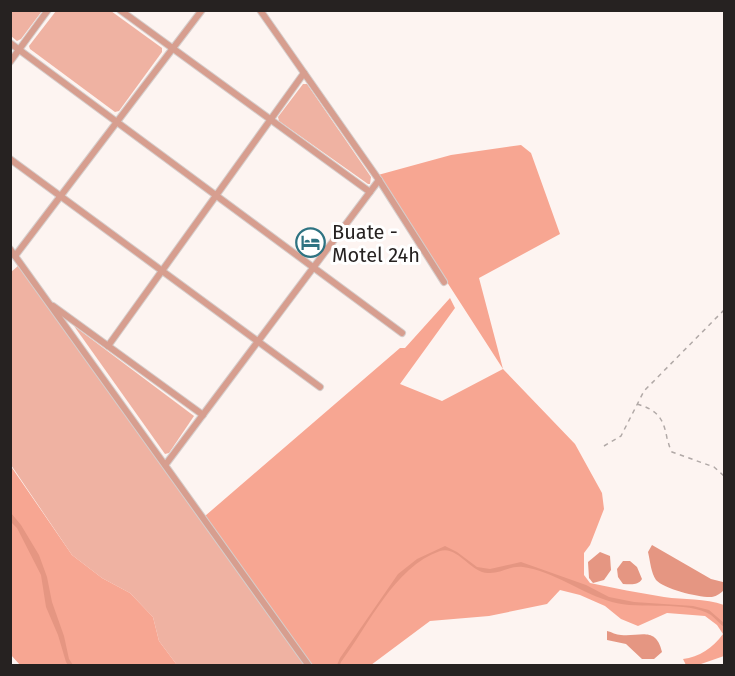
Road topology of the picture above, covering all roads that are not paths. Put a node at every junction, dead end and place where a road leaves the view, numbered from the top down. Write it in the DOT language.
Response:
graph roads {
  1 [pos="48,10"];
  2 [pos="120,10"];
  3 [pos="202,10"];
  4 [pos="260,10"];
  5 [pos="10,43"];
  6 [pos="173,49"];
  7 [pos="20,50"];
  8 [pos="10,62"];
  9 [pos="304,73"];
  10 [pos="271,120"];
  11 [pos="117,122"];
  12 [pos="10,159"];
  13 [pos="379,180"];
  14 [pos="370,192"];
  15 [pos="62,195"];
  16 [pos="216,195"];
  17 [pos="10,249"];
  18 [pos="15,256"];
  19 [pos="314,267"];
  20 [pos="163,270"];
  21 [pos="444,282"];
  22 [pos="49,302"];
  23 [pos="402,333"];
  24 [pos="259,341"];
  25 [pos="108,346"];
  26 [pos="320,387"];
  27 [pos="203,415"];
  28 [pos="166,464"];
  29 [pos="309,666"];
  1 -- 7 [label="street"];
  2 -- 6 [label="street"];
  3 -- 6 [label="street"];
  4 -- 9 [label="street"];
  5 -- 7 [label="street"];
  6 -- 10 [label="street"];
  6 -- 11 [label="street"];
  7 -- 8 [label="street"];
  7 -- 11 [label="street"];
  9 -- 10 [label="street"];
  9 -- 13 [label="street"];
  10 -- 14 [label="street"];
  10 -- 16 [label="street"];
  11 -- 15 [label="street"];
  11 -- 16 [label="street"];
  12 -- 15 [label="street"];
  13 -- 14 [label="street"];
  13 -- 21 [label="street"];
  14 -- 19 [label="street"];
  15 -- 18 [label="street"];
  15 -- 20 [label="street"];
  16 -- 19 [label="street"];
  16 -- 20 [label="street"];
  17 -- 18 [label="street"];
  18 -- 22 [label="street"];
  19 -- 23 [label="street"];
  19 -- 24 [label="street"];
  20 -- 24 [label="street"];
  20 -- 25 [label="street"];
  22 -- 25 [label="street"];
  22 -- 28 [label="street"];
  24 -- 26 [label="street"];
  24 -- 27 [label="street"];
  25 -- 27 [label="street"];
  27 -- 28 [label="street"];
  28 -- 29 [label="street"];
}
